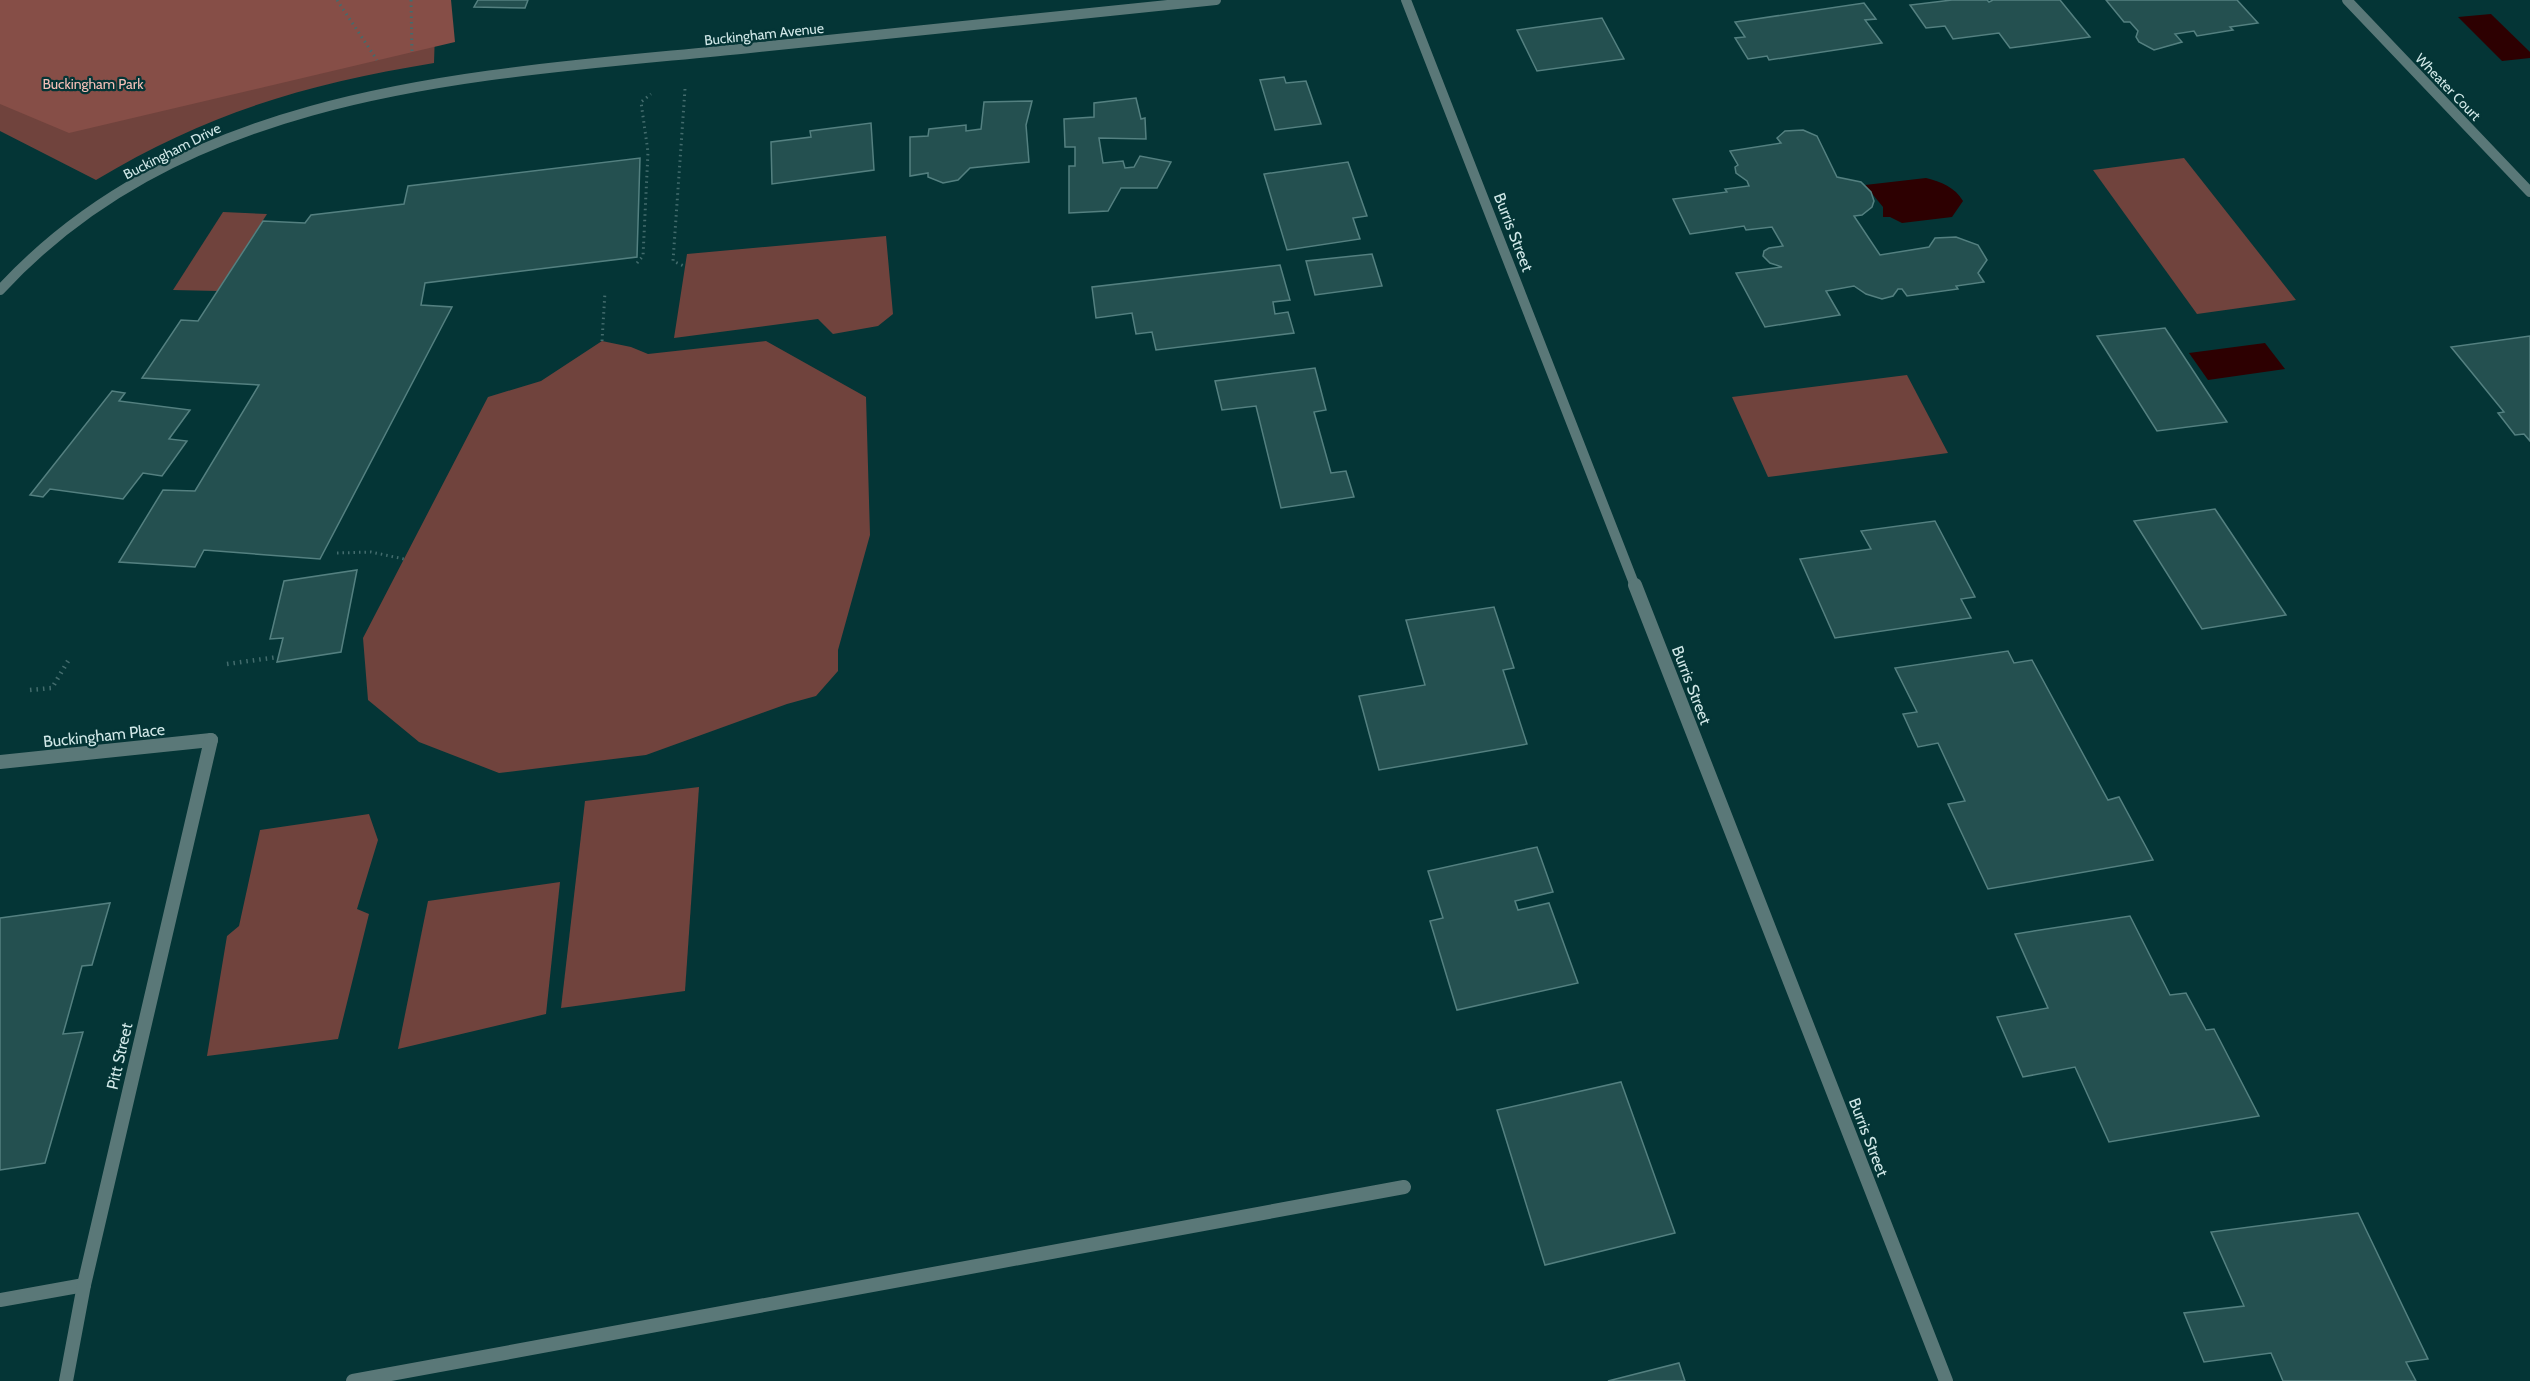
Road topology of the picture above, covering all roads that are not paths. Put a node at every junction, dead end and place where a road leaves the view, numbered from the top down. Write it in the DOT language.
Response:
graph roads {
  1 [pos="1216,0"];
  2 [pos="1406,0"];
  3 [pos="2347,0"];
  4 [pos="316,108"];
  5 [pos="2530,192"];
  6 [pos="0,290"];
  7 [pos="211,740"];
  8 [pos="0,762"];
  9 [pos="1404,1188"];
  10 [pos="84,1285"];
  11 [pos="0,1300"];
  12 [pos="66,1381"];
  13 [pos="353,1381"];
  14 [pos="1946,1381"];
  1 -- 4 [label="street, Buckingham Avenue"];
  2 -- 14 [label="street, Burris Street"];
  3 -- 5 [label="street, Wheater Court"];
  4 -- 6 [label="street, Buckingham Drive"];
  7 -- 8 [label="street, Buckingham Place"];
  7 -- 10 [label="street, Pitt Street"];
  9 -- 13 [label="street"];
  10 -- 11 [label="street"];
  10 -- 12 [label="street, Pitt Street"];
}
